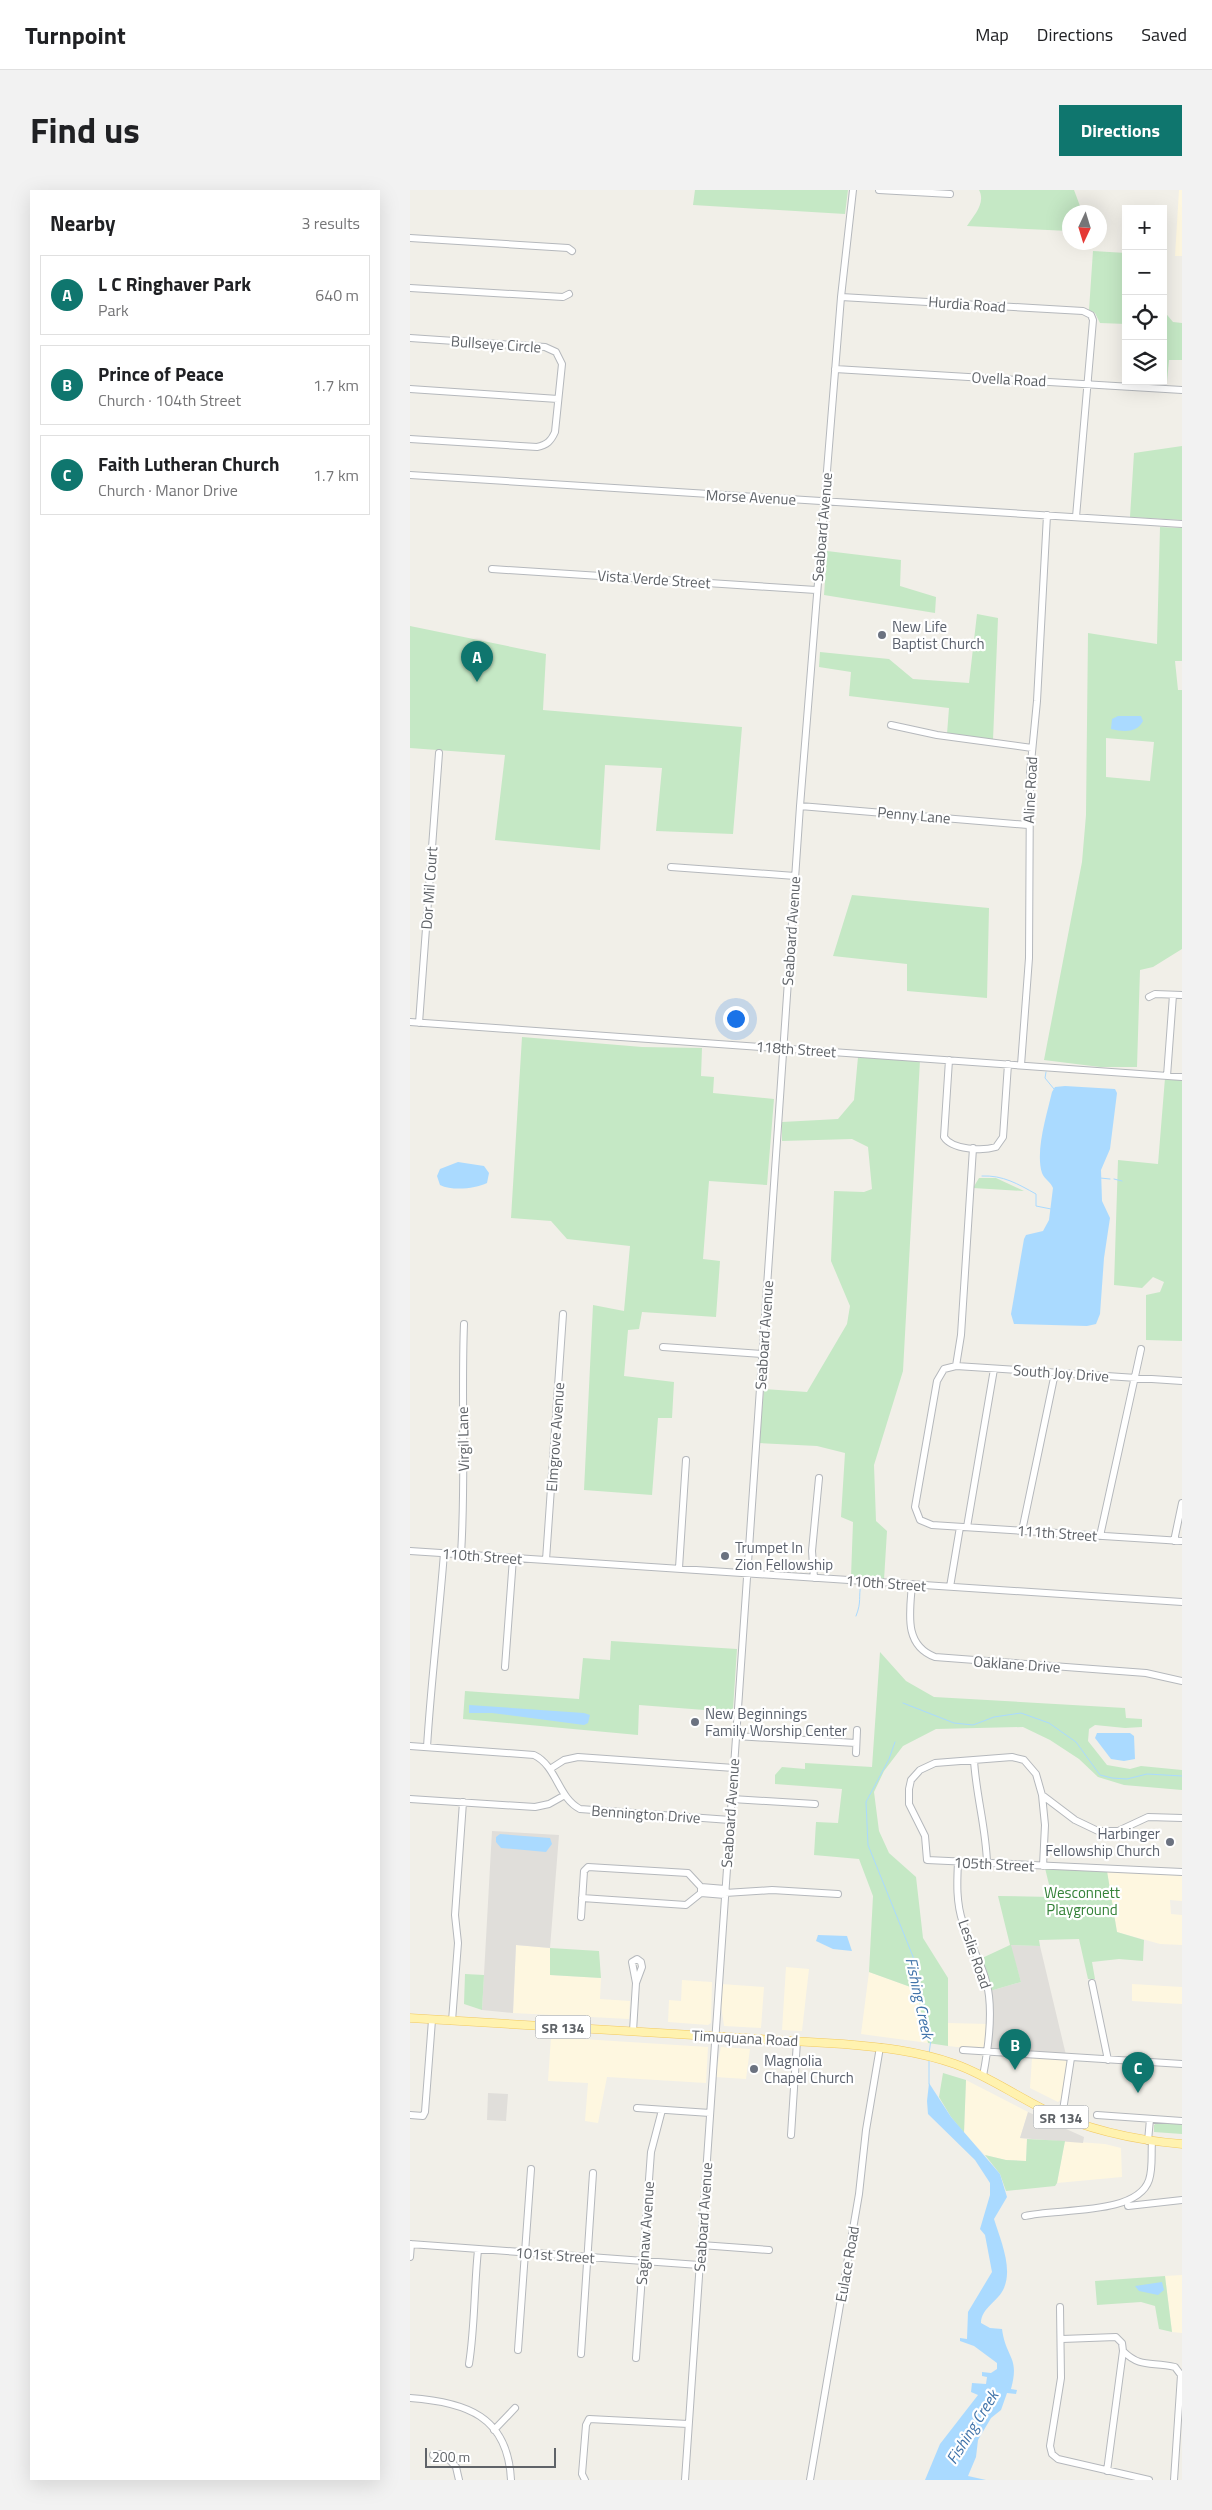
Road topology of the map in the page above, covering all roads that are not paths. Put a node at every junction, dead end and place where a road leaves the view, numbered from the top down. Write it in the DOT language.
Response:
graph roads {
  1 [pos="853,190"];
  2 [pos="879,190"];
  3 [pos="950,194"];
  4 [pos="410,238"];
  5 [pos="572,251"];
  6 [pos="410,288"];
  7 [pos="569,294"];
  8 [pos="841,297"];
  9 [pos="410,338"];
  10 [pos="835,369"];
  11 [pos="1087,384"];
  12 [pos="410,389"];
  13 [pos="1182,390"];
  14 [pos="558,399"];
  15 [pos="410,439"];
  16 [pos="410,475"];
  17 [pos="824,502"];
  18 [pos="1046,515"];
  19 [pos="1076,517"];
  20 [pos="1182,524"];
  21 [pos="492,569"];
  22 [pos="816,590"];
  23 [pos="891,725"];
  24 [pos="1032,748"];
  25 [pos="439,753"];
  26 [pos="800,806"];
  27 [pos="1028,826"];
  28 [pos="671,867"];
  29 [pos="795,876"];
  30 [pos="1173,995"];
  31 [pos="1182,995"];
  32 [pos="1148,997"];
  33 [pos="410,1022"];
  34 [pos="419,1023"];
  35 [pos="783,1048"];
  36 [pos="949,1060"];
  37 [pos="1008,1064"];
  38 [pos="1021,1065"];
  39 [pos="1167,1076"];
  40 [pos="1182,1077"];
  41 [pos="973,1148"];
  42 [pos="563,1314"];
  43 [pos="464,1324"];
  44 [pos="664,1347"];
  45 [pos="1141,1349"];
  46 [pos="762,1354"];
  47 [pos="956,1366"];
  48 [pos="994,1369"];
  49 [pos="1055,1373"];
  50 [pos="1134,1378"];
  51 [pos="1182,1381"];
  52 [pos="686,1460"];
  53 [pos="818,1478"];
  54 [pos="1182,1503"];
  55 [pos="932,1525"];
  56 [pos="963,1527"];
  57 [pos="1022,1530"];
  58 [pos="1100,1536"];
  59 [pos="1174,1541"];
  60 [pos="1182,1542"];
  61 [pos="410,1551"];
  62 [pos="444,1553"];
  63 [pos="461,1554"];
  64 [pos="513,1558"];
  65 [pos="546,1560"];
  66 [pos="679,1568"];
  67 [pos="747,1573"];
  68 [pos="814,1578"];
  69 [pos="912,1584"];
  70 [pos="950,1586"];
  71 [pos="1182,1602"];
  72 [pos="506,1667"];
  73 [pos="1182,1681"];
  74 [pos="857,1730"];
  75 [pos="736,1736"];
  76 [pos="856,1743"];
  77 [pos="410,1746"];
  78 [pos="427,1747"];
  79 [pos="856,1753"];
  80 [pos="974,1760"];
  81 [pos="734,1768"];
  82 [pos="550,1769"];
  83 [pos="565,1795"];
  84 [pos="1042,1795"];
  85 [pos="410,1798"];
  86 [pos="732,1800"];
  87 [pos="464,1802"];
  88 [pos="815,1804"];
  89 [pos="1056,1807"];
  90 [pos="1045,1814"];
  91 [pos="1182,1818"];
  92 [pos="730,1820"];
  93 [pos="958,1862"];
  94 [pos="987,1863"];
  95 [pos="1043,1866"];
  96 [pos="1182,1872"];
  97 [pos="701,1890"];
  98 [pos="725,1892"];
  99 [pos="838,1894"];
  100 [pos="582,1898"];
  101 [pos="581,1917"];
  102 [pos="636,1982"];
  103 [pos="1092,1983"];
  104 [pos="410,2018"];
  105 [pos="432,2020"];
  106 [pos="452,2021"];
  107 [pos="633,2031"];
  108 [pos="715,2037"];
  109 [pos="798,2041"];
  110 [pos="880,2047"];
  111 [pos="963,2050"];
  112 [pos="988,2053"];
  113 [pos="1071,2058"];
  114 [pos="1108,2060"];
  115 [pos="1182,2064"];
  116 [pos="983,2076"];
  117 [pos="637,2108"];
  118 [pos="662,2110"];
  119 [pos="710,2113"];
  120 [pos="410,2115"];
  121 [pos="1097,2115"];
  122 [pos="1062,2117"];
  123 [pos="1150,2119"];
  124 [pos="1182,2121"];
  125 [pos="791,2135"];
  126 [pos="1150,2142"];
  127 [pos="1182,2144"];
  128 [pos="531,2169"];
  129 [pos="593,2173"];
  130 [pos="1182,2200"];
  131 [pos="1128,2206"];
  132 [pos="1025,2216"];
  133 [pos="410,2244"];
  134 [pos="701,2245"];
  135 [pos="478,2250"];
  136 [pos="769,2250"];
  137 [pos="525,2253"];
  138 [pos="410,2257"];
  139 [pos="587,2258"];
  140 [pos="643,2262"];
  141 [pos="699,2266"];
  142 [pos="1060,2308"];
  143 [pos="1062,2339"];
  144 [pos="518,2350"];
  145 [pos="1123,2351"];
  146 [pos="581,2354"];
  147 [pos="636,2358"];
  148 [pos="469,2364"];
  149 [pos="1182,2375"];
  150 [pos="410,2398"];
  151 [pos="514,2408"];
  152 [pos="688,2424"];
  153 [pos="494,2430"];
  154 [pos="432,2456"];
  155 [pos="1107,2471"];
  156 [pos="459,2480"];
  157 [pos="512,2480"];
  158 [pos="585,2480"];
  159 [pos="684,2480"];
  160 [pos="810,2480"];
  161 [pos="1149,2480"];
  162 [pos="1174,2480"];
  1 -- 8 [label="street, Seaboard Avenue"];
  2 -- 3 [label="street"];
  4 -- 5 [label="street"];
  6 -- 7 [label="street"];
  8 -- 10 [label="street, Seaboard Avenue"];
  8 -- 11 [label="street, Hurdia Road"];
  9 -- 14 [label="street, Bullseye Circle"];
  10 -- 11 [label="street, Ovella Road"];
  10 -- 17 [label="street, Seaboard Avenue"];
  11 -- 13 [label="street, Ovella Road"];
  11 -- 19 [label="street"];
  12 -- 14 [label="street"];
  14 -- 15 [label="street, Bullseye Circle"];
  16 -- 17 [label="street, Morse Avenue"];
  17 -- 18 [label="street, Morse Avenue"];
  17 -- 22 [label="street, Seaboard Avenue"];
  18 -- 19 [label="street, Morse Avenue"];
  18 -- 24 [label="street, Aline Road"];
  19 -- 20 [label="street, Morse Avenue"];
  21 -- 22 [label="street, Vista Verde Street"];
  22 -- 26 [label="street, Seaboard Avenue"];
  23 -- 24 [label="street"];
  24 -- 27 [label="street, Aline Road"];
  25 -- 34 [label="street, Dor Mil Court"];
  26 -- 27 [label="street, Penny Lane"];
  26 -- 29 [label="street, Seaboard Avenue"];
  27 -- 38 [label="street, Aline Road"];
  28 -- 29 [label="street"];
  29 -- 35 [label="street, Seaboard Avenue"];
  30 -- 31 [label="street"];
  30 -- 32 [label="street"];
  30 -- 39 [label="street"];
  33 -- 34 [label="street, 118th Street"];
  34 -- 35 [label="street, 118th Street"];
  35 -- 36 [label="street, 118th Street"];
  35 -- 46 [label="street, Seaboard Avenue"];
  36 -- 37 [label="street, 118th Street"];
  36 -- 41 [label="street"];
  37 -- 38 [label="street, 118th Street"];
  37 -- 41 [label="street"];
  38 -- 39 [label="street, 118th Street"];
  39 -- 40 [label="street, 118th Street"];
  41 -- 47 [label="street"];
  42 -- 65 [label="street, Elmgrove Avenue"];
  43 -- 63 [label="street, Virgil Lane"];
  44 -- 46 [label="street"];
  45 -- 50 [label="street"];
  46 -- 67 [label="street, Seaboard Avenue"];
  47 -- 48 [label="street, South Joy Drive"];
  47 -- 55 [label="street, South Joy Drive"];
  48 -- 49 [label="street, South Joy Drive"];
  48 -- 56 [label="street"];
  49 -- 50 [label="street, South Joy Drive"];
  49 -- 57 [label="street"];
  50 -- 51 [label="street, South Joy Drive"];
  50 -- 58 [label="street"];
  52 -- 66 [label="street"];
  53 -- 68 [label="street"];
  54 -- 59 [label="street"];
  55 -- 56 [label="street, 111th Street"];
  56 -- 57 [label="street, 111th Street"];
  56 -- 70 [label="street"];
  57 -- 58 [label="street, 111th Street"];
  58 -- 59 [label="street, 111th Street"];
  59 -- 60 [label="street, 111th Street"];
  61 -- 62 [label="street, 110th Street"];
  62 -- 63 [label="street, 110th Street"];
  62 -- 78 [label="street"];
  63 -- 64 [label="street, 110th Street"];
  64 -- 65 [label="street, 110th Street"];
  64 -- 72 [label="street"];
  65 -- 66 [label="street, 110th Street"];
  66 -- 67 [label="street, 110th Street"];
  67 -- 68 [label="street, 110th Street"];
  67 -- 75 [label="street, Seaboard Avenue"];
  68 -- 69 [label="street, 110th Street"];
  69 -- 70 [label="street, 110th Street"];
  69 -- 73 [label="street, Oaklane Drive"];
  70 -- 71 [label="street, 110th Street"];
  74 -- 76 [label="street"];
  75 -- 76 [label="street"];
  75 -- 81 [label="street, Seaboard Avenue"];
  76 -- 79 [label="street"];
  77 -- 78 [label="street, Bennington Drive"];
  78 -- 82 [label="street, Bennington Drive"];
  80 -- 84 [label="street"];
  80 -- 93 [label="street, 105th Street"];
  80 -- 94 [label="street"];
  81 -- 82 [label="street"];
  81 -- 86 [label="street, Seaboard Avenue"];
  82 -- 83 [label="street, Bennington Drive"];
  83 -- 87 [label="street"];
  83 -- 92 [label="street, Bennington Drive"];
  84 -- 89 [label="street"];
  84 -- 90 [label="street"];
  85 -- 87 [label="street"];
  86 -- 88 [label="street"];
  86 -- 92 [label="street, Seaboard Avenue"];
  87 -- 106 [label="street"];
  89 -- 90 [label="street"];
  89 -- 91 [label="street"];
  90 -- 95 [label="street"];
  92 -- 98 [label="street, Seaboard Avenue"];
  93 -- 94 [label="street, 105th Street"];
  93 -- 112 [label="street, Leslie Road"];
  94 -- 95 [label="street, 105th Street"];
  95 -- 96 [label="street, 105th Street"];
  97 -- 98 [label="street"];
  97 -- 100 [label="street"];
  97 -- 100 [label="street"];
  98 -- 99 [label="street"];
  98 -- 108 [label="street, Seaboard Avenue"];
  100 -- 101 [label="street"];
  102 -- 107 [label="street"];
  103 -- 114 [label="street"];
  104 -- 105 [label="main road, Timuquana Road / SR 134"];
  105 -- 106 [label="main road, Timuquana Road / SR 134"];
  105 -- 120 [label="street"];
  106 -- 107 [label="main road, Timuquana Road / SR 134"];
  107 -- 108 [label="main road, Timuquana Road / SR 134"];
  108 -- 109 [label="main road, Timuquana Road / SR 134"];
  108 -- 119 [label="street, Seaboard Avenue"];
  109 -- 110 [label="main road, Timuquana Road / SR 134"];
  109 -- 125 [label="street"];
  110 -- 116 [label="main road, Timuquana Road / SR 134"];
  110 -- 160 [label="street, Eulace Road"];
  111 -- 112 [label="street"];
  112 -- 113 [label="street"];
  112 -- 116 [label="street, Leslie Road"];
  113 -- 114 [label="street"];
  113 -- 122 [label="street"];
  114 -- 115 [label="street"];
  116 -- 122 [label="main road, Timuquana Road / SR 134"];
  117 -- 118 [label="street"];
  118 -- 119 [label="street"];
  118 -- 140 [label="street, Saginaw Avenue"];
  119 -- 134 [label="street, Seaboard Avenue"];
  121 -- 123 [label="street"];
  122 -- 126 [label="main road, Timuquana Road / SR 134"];
  123 -- 124 [label="street"];
  123 -- 126 [label="street"];
  126 -- 127 [label="main road, Timuquana Road / SR 134"];
  126 -- 132 [label="street"];
  128 -- 137 [label="street"];
  129 -- 139 [label="street"];
  130 -- 131 [label="street"];
  133 -- 135 [label="street, 101st Street"];
  133 -- 138 [label="street"];
  134 -- 136 [label="street"];
  134 -- 141 [label="street, Seaboard Avenue"];
  135 -- 137 [label="street, 101st Street"];
  135 -- 148 [label="street"];
  137 -- 139 [label="street, 101st Street"];
  137 -- 144 [label="street"];
  139 -- 140 [label="street, 101st Street"];
  139 -- 146 [label="street"];
  140 -- 141 [label="street, 101st Street"];
  140 -- 147 [label="street, Saginaw Avenue"];
  141 -- 152 [label="street, Seaboard Avenue"];
  142 -- 143 [label="street"];
  143 -- 145 [label="street"];
  143 -- 155 [label="street"];
  145 -- 149 [label="street"];
  145 -- 155 [label="street"];
  149 -- 162 [label="street"];
  150 -- 153 [label="street"];
  151 -- 153 [label="street"];
  152 -- 158 [label="street"];
  152 -- 159 [label="street, Seaboard Avenue"];
  153 -- 157 [label="street"];
  154 -- 156 [label="street"];
  155 -- 161 [label="street"];
}
